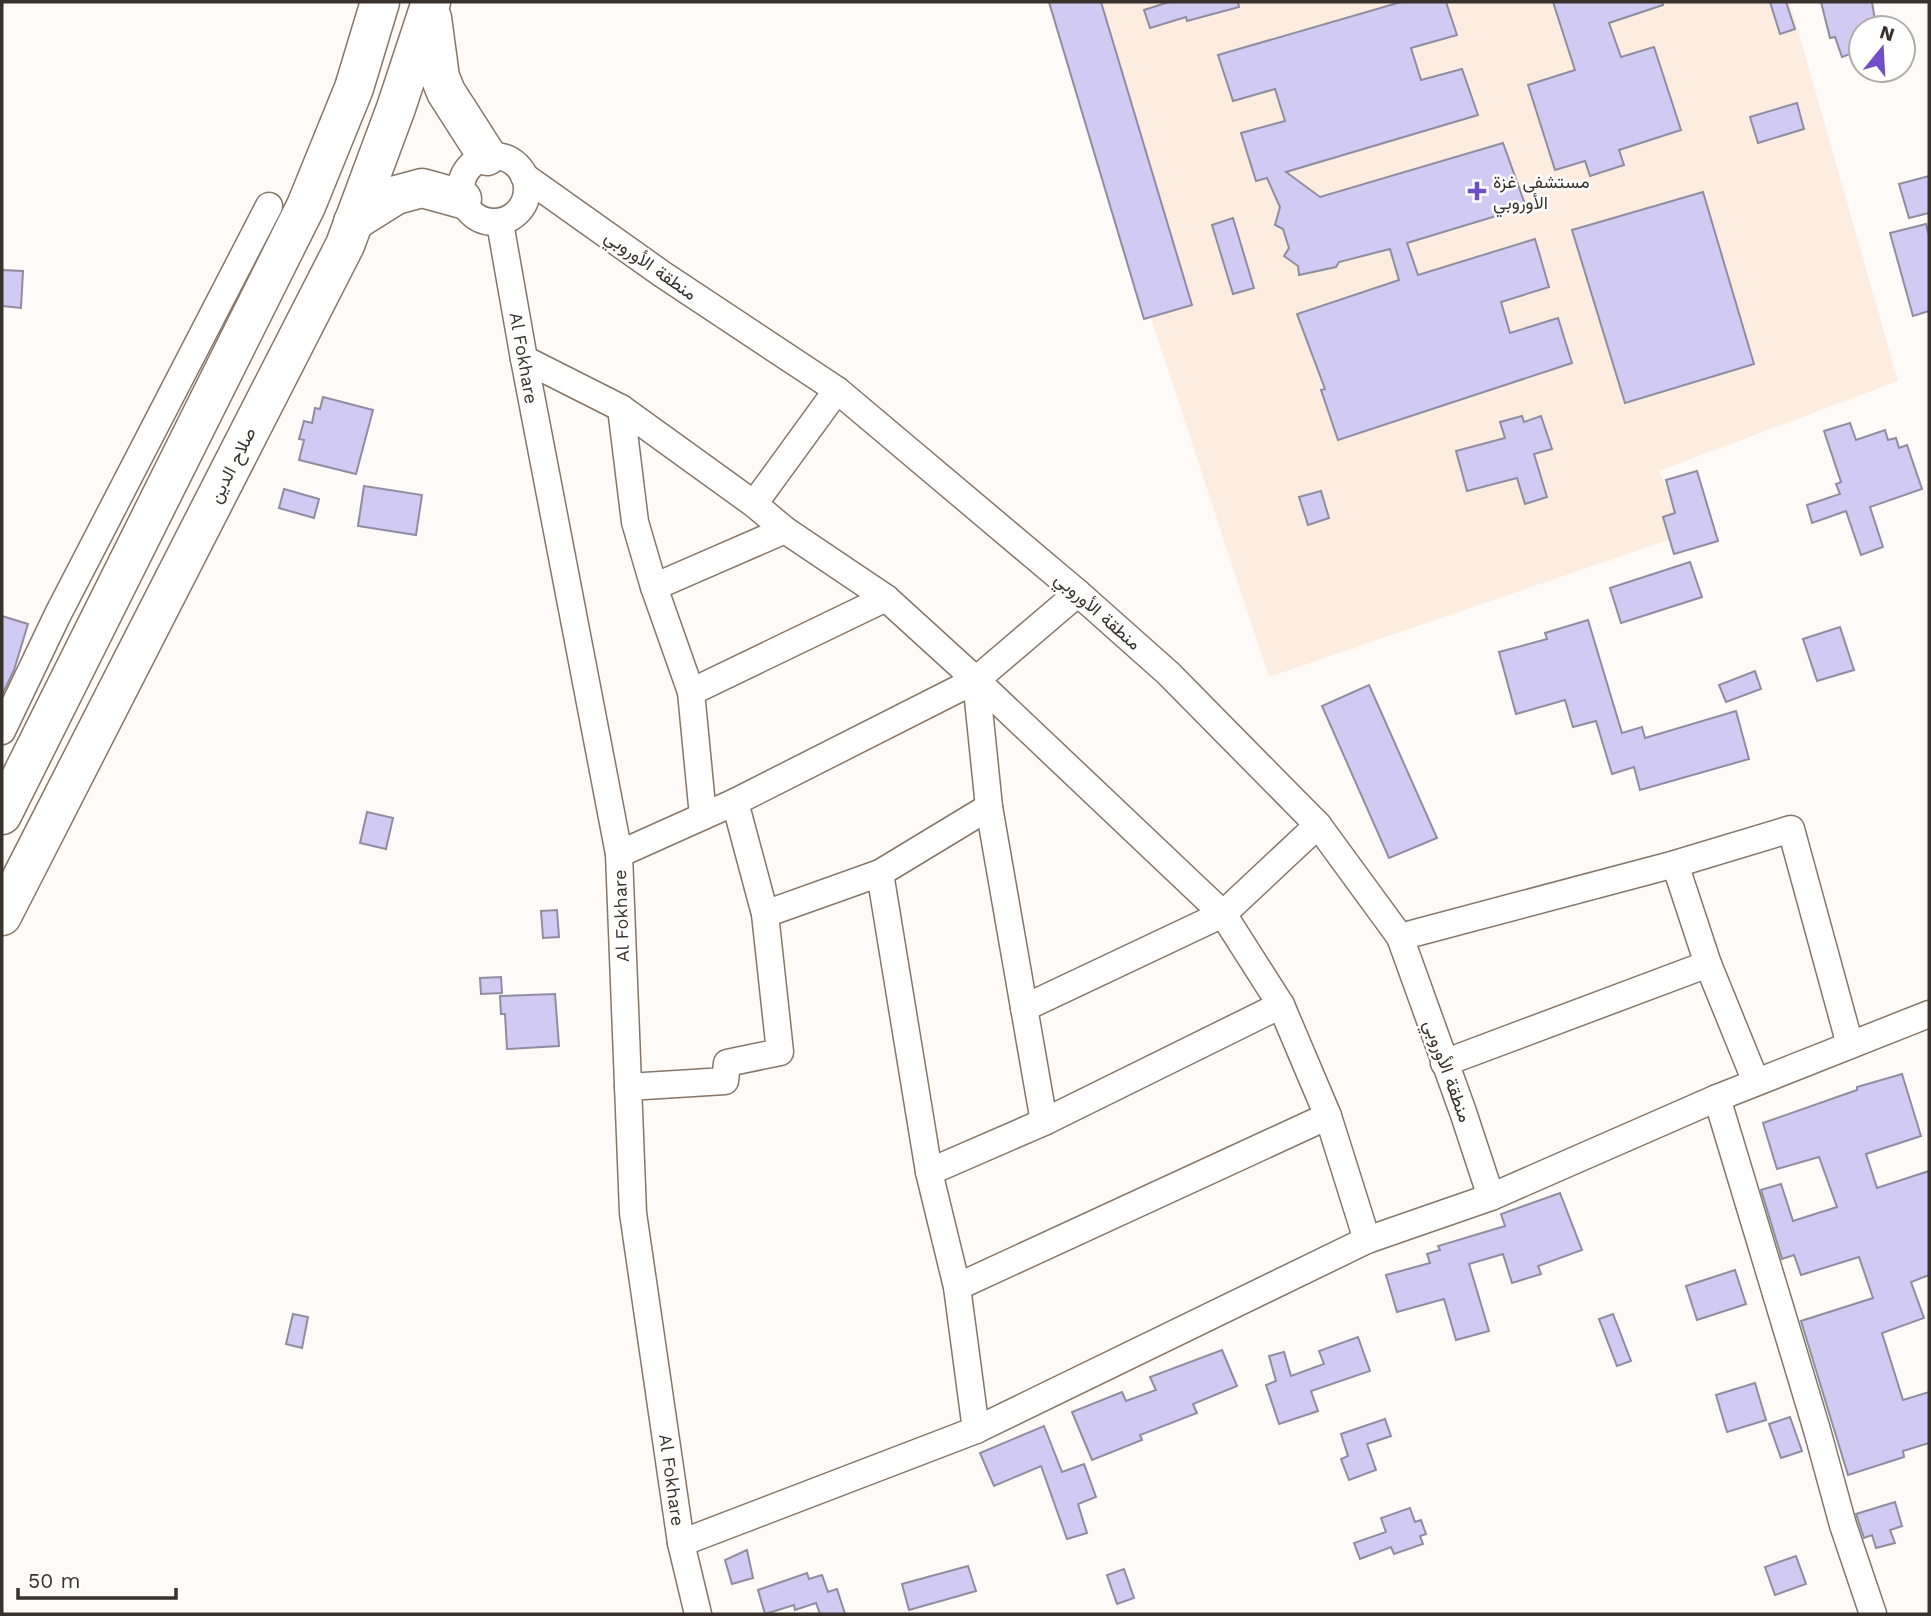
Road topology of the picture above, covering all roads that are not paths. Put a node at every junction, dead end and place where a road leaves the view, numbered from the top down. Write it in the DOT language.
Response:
graph roads {
  1 [pos="380,2"];
  2 [pos="431,4"];
  3 [pos="487,156"];
  4 [pos="524,176"];
  5 [pos="462,199"];
  6 [pos="270,206"];
  7 [pos="353,222"];
  8 [pos="500,223"];
  9 [pos="524,359"];
  10 [pos="837,390"];
  11 [pos="621,408"];
  12 [pos="754,504"];
  13 [pos="785,530"];
  14 [pos="654,587"];
  15 [pos="1078,593"];
  16 [pos="886,598"];
  17 [pos="976,680"];
  18 [pos="691,692"];
  19 [pos="2,731"];
  20 [pos="736,802"];
  21 [pos="989,807"];
  22 [pos="2,815"];
  23 [pos="704,816"];
  24 [pos="1318,825"];
  25 [pos="619,854"];
  26 [pos="1675,864"];
  27 [pos="880,873"];
  28 [pos="765,914"];
  29 [pos="1223,914"];
  30 [pos="2,916"];
  31 [pos="1400,937"];
  32 [pos="1708,964"];
  33 [pos="1281,1005"];
  34 [pos="1024,1007"];
  35 [pos="1929,1014"];
  36 [pos="1850,1045"];
  37 [pos="1444,1063"];
  38 [pos="1756,1082"];
  39 [pos="628,1087"];
  40 [pos="1717,1098"];
  41 [pos="1328,1116"];
  42 [pos="1044,1122"];
  43 [pos="929,1172"];
  44 [pos="1491,1198"];
  45 [pos="1367,1240"];
  46 [pos="957,1287"];
  47 [pos="976,1430"];
  48 [pos="681,1544"];
  49 [pos="698,1614"];
  50 [pos="1872,1614"];
  1 -- 22 [label="highway"];
  2 -- 3 [label="highway"];
  2 -- 7 [label="highway, صلاح الدين"];
  3 -- 4 [label="street"];
  3 -- 5 [label="street"];
  4 -- 8 [label="street"];
  4 -- 10 [label="street, منطقة الأوروبي"];
  5 -- 7 [label="highway"];
  5 -- 8 [label="street"];
  6 -- 19 [label="street"];
  7 -- 30 [label="highway, صلاح الدين"];
  8 -- 9 [label="street, Al Fokhare"];
  9 -- 11 [label="street"];
  9 -- 25 [label="street, Al Fokhare"];
  10 -- 12 [label="street"];
  10 -- 15 [label="street, منطقة الأوروبي"];
  11 -- 12 [label="street"];
  11 -- 14 [label="street"];
  12 -- 13 [label="street"];
  13 -- 14 [label="street"];
  13 -- 16 [label="street"];
  14 -- 18 [label="street"];
  15 -- 17 [label="street"];
  15 -- 24 [label="street, منطقة الأوروبي"];
  16 -- 17 [label="street"];
  16 -- 18 [label="street"];
  17 -- 20 [label="street"];
  17 -- 21 [label="street"];
  17 -- 29 [label="street"];
  18 -- 23 [label="street"];
  20 -- 23 [label="street"];
  20 -- 28 [label="street"];
  21 -- 27 [label="street"];
  21 -- 34 [label="street"];
  23 -- 25 [label="street"];
  24 -- 29 [label="street"];
  24 -- 31 [label="street, منطقة الأوروبي"];
  25 -- 39 [label="street, Al Fokhare"];
  26 -- 31 [label="street"];
  26 -- 32 [label="street"];
  26 -- 36 [label="street"];
  27 -- 28 [label="street"];
  27 -- 43 [label="street"];
  28 -- 39 [label="street"];
  29 -- 33 [label="street"];
  29 -- 34 [label="street"];
  31 -- 37 [label="street, منطقة الأوروبي"];
  32 -- 37 [label="street"];
  32 -- 38 [label="street"];
  33 -- 41 [label="street"];
  33 -- 42 [label="street"];
  34 -- 42 [label="street"];
  35 -- 36 [label="street"];
  36 -- 38 [label="street"];
  37 -- 44 [label="street, منطقة الأوروبي"];
  38 -- 40 [label="street"];
  39 -- 48 [label="street, Al Fokhare"];
  40 -- 44 [label="street"];
  40 -- 50 [label="street"];
  41 -- 45 [label="street"];
  41 -- 46 [label="street"];
  42 -- 43 [label="street"];
  43 -- 46 [label="street"];
  44 -- 45 [label="street"];
  45 -- 47 [label="street"];
  46 -- 47 [label="street"];
  47 -- 48 [label="street"];
  48 -- 49 [label="street, Al Fokhare"];
}
